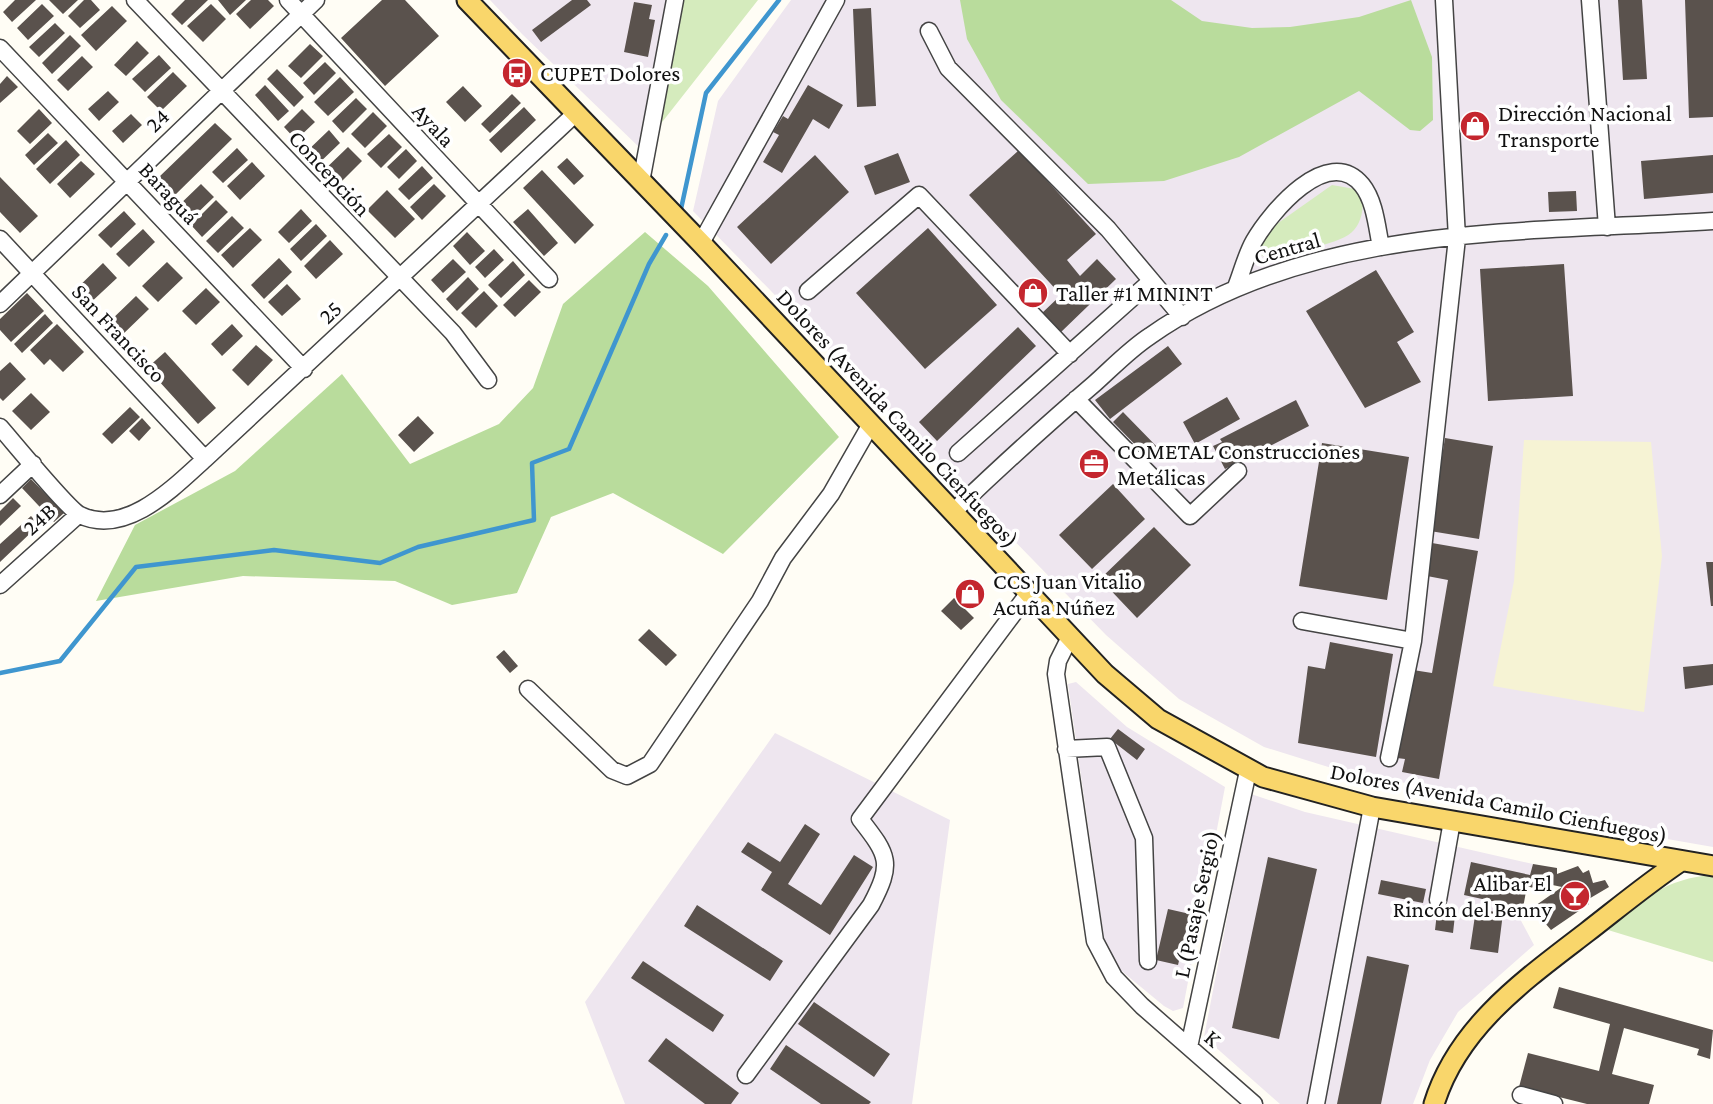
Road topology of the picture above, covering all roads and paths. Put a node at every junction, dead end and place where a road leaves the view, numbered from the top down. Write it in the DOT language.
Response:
graph roads {
  1 [pos="135,0"];
  2 [pos="288,0"];
  3 [pos="316,0"];
  4 [pos="467,0"];
  5 [pos="675,0"];
  6 [pos="836,0"];
  7 [pos="1444,0"];
  8 [pos="1590,0"];
  9 [pos="302,15"];
  10 [pos="929,31"];
  11 [pos="0,48"];
  12 [pos="220,91"];
  13 [pos="575,114"];
  14 [pos="126,181"];
  15 [pos="641,182"];
  16 [pos="476,204"];
  17 [pos="1713,221"];
  18 [pos="1607,228"];
  19 [pos="1457,238"];
  20 [pos="0,239"];
  21 [pos="701,243"];
  22 [pos="1381,247"];
  23 [pos="32,273"];
  24 [pos="399,279"];
  25 [pos="549,279"];
  26 [pos="1150,282"];
  27 [pos="1236,287"];
  28 [pos="808,291"];
  29 [pos="0,304"];
  30 [pos="1182,317"];
  31 [pos="1069,354"];
  32 [pos="304,369"];
  33 [pos="488,380"];
  34 [pos="1076,399"];
  35 [pos="871,424"];
  36 [pos="0,428"];
  37 [pos="958,453"];
  38 [pos="205,459"];
  39 [pos="33,464"];
  40 [pos="1238,471"];
  41 [pos="0,495"];
  42 [pos="953,512"];
  43 [pos="78,514"];
  44 [pos="0,584"];
  45 [pos="1028,594"];
  46 [pos="1302,621"];
  47 [pos="1070,637"];
  48 [pos="1413,641"];
  49 [pos="528,689"];
  50 [pos="1066,749"];
  51 [pos="1389,758"];
  52 [pos="1248,771"];
  53 [pos="1372,807"];
  54 [pos="1452,821"];
  55 [pos="1681,861"];
  56 [pos="1713,866"];
  57 [pos="1438,900"];
  58 [pos="1148,961"];
  59 [pos="1189,1047"];
  60 [pos="746,1074"];
  61 [pos="1521,1095"];
  62 [pos="1254,1104"];
  63 [pos="1316,1104"];
  64 [pos="1434,1104"];
  65 [pos="1554,1104"];
  1 -- 12 [label="street, Concepción"];
  2 -- 9 [label="street, Ayala"];
  3 -- 9 [label="street, 24"];
  4 -- 13 [label="main road, Dolores (Avenida Camilo Cienfuegos)"];
  5 -- 15 [label="street"];
  6 -- 21 [label="street"];
  7 -- 19 [label="street"];
  8 -- 18 [label="street"];
  9 -- 12 [label="street, 24"];
  9 -- 16 [label="street, Ayala"];
  10 -- 26 [label="street"];
  11 -- 14 [label="street, Baraguá"];
  12 -- 14 [label="street, 24"];
  12 -- 24 [label="street, Concepción"];
  13 -- 15 [label="main road, Dolores (Avenida Camilo Cienfuegos)"];
  13 -- 16 [label="street, 25"];
  14 -- 23 [label="street, 24"];
  14 -- 32 [label="street, Baraguá"];
  15 -- 21 [label="main road, Dolores (Avenida Camilo Cienfuegos)"];
  16 -- 24 [label="street, 25"];
  16 -- 25 [label="street, Ayala"];
  17 -- 18 [label="street, Central"];
  18 -- 19 [label="street, Central"];
  19 -- 22 [label="street, Central"];
  19 -- 48 [label="street"];
  20 -- 23 [label="street, San Francisco"];
  21 -- 35 [label="main road, Dolores (Avenida Camilo Cienfuegos)"];
  22 -- 27 [label="street, Central"];
  22 -- 27 [label="street"];
  23 -- 29 [label="street, 24"];
  23 -- 38 [label="street, San Francisco"];
  24 -- 32 [label="street, 25"];
  24 -- 33 [label="street, Concepción"];
  26 -- 30 [label="street"];
  26 -- 31 [label="street"];
  27 -- 30 [label="street, Central"];
  28 -- 31 [label="street"];
  30 -- 34 [label="street, Central"];
  31 -- 37 [label="street"];
  32 -- 38 [label="street, 25"];
  34 -- 40 [label="street"];
  34 -- 42 [label="street, Central"];
  35 -- 42 [label="main road, Dolores (Avenida Camilo Cienfuegos)"];
  35 -- 49 [label="street"];
  36 -- 39 [label="street"];
  38 -- 43 [label="street, 25"];
  39 -- 41 [label="street"];
  39 -- 43 [label="street"];
  42 -- 45 [label="main road, Dolores (Avenida Camilo Cienfuegos)"];
  43 -- 44 [label="street, 24B"];
  45 -- 47 [label="main road, Dolores (Avenida Camilo Cienfuegos)"];
  45 -- 60 [label="street"];
  46 -- 48 [label="street"];
  47 -- 50 [label="street, K"];
  47 -- 52 [label="main road, Dolores (Avenida Camilo Cienfuegos)"];
  48 -- 51 [label="street"];
  50 -- 58 [label="street"];
  50 -- 59 [label="street, K"];
  52 -- 53 [label="main road, Dolores (Avenida Camilo Cienfuegos)"];
  52 -- 59 [label="street, L (Pasaje Sergio)"];
  53 -- 54 [label="main road, Dolores (Avenida Camilo Cienfuegos)"];
  53 -- 63 [label="street"];
  54 -- 55 [label="main road, Dolores (Avenida Camilo Cienfuegos)"];
  54 -- 57 [label="street"];
  55 -- 56 [label="main road, Dolores (Avenida Camilo Cienfuegos)"];
  55 -- 64 [label="main road"];
  59 -- 62 [label="street, K"];
  61 -- 65 [label="street"];
}
